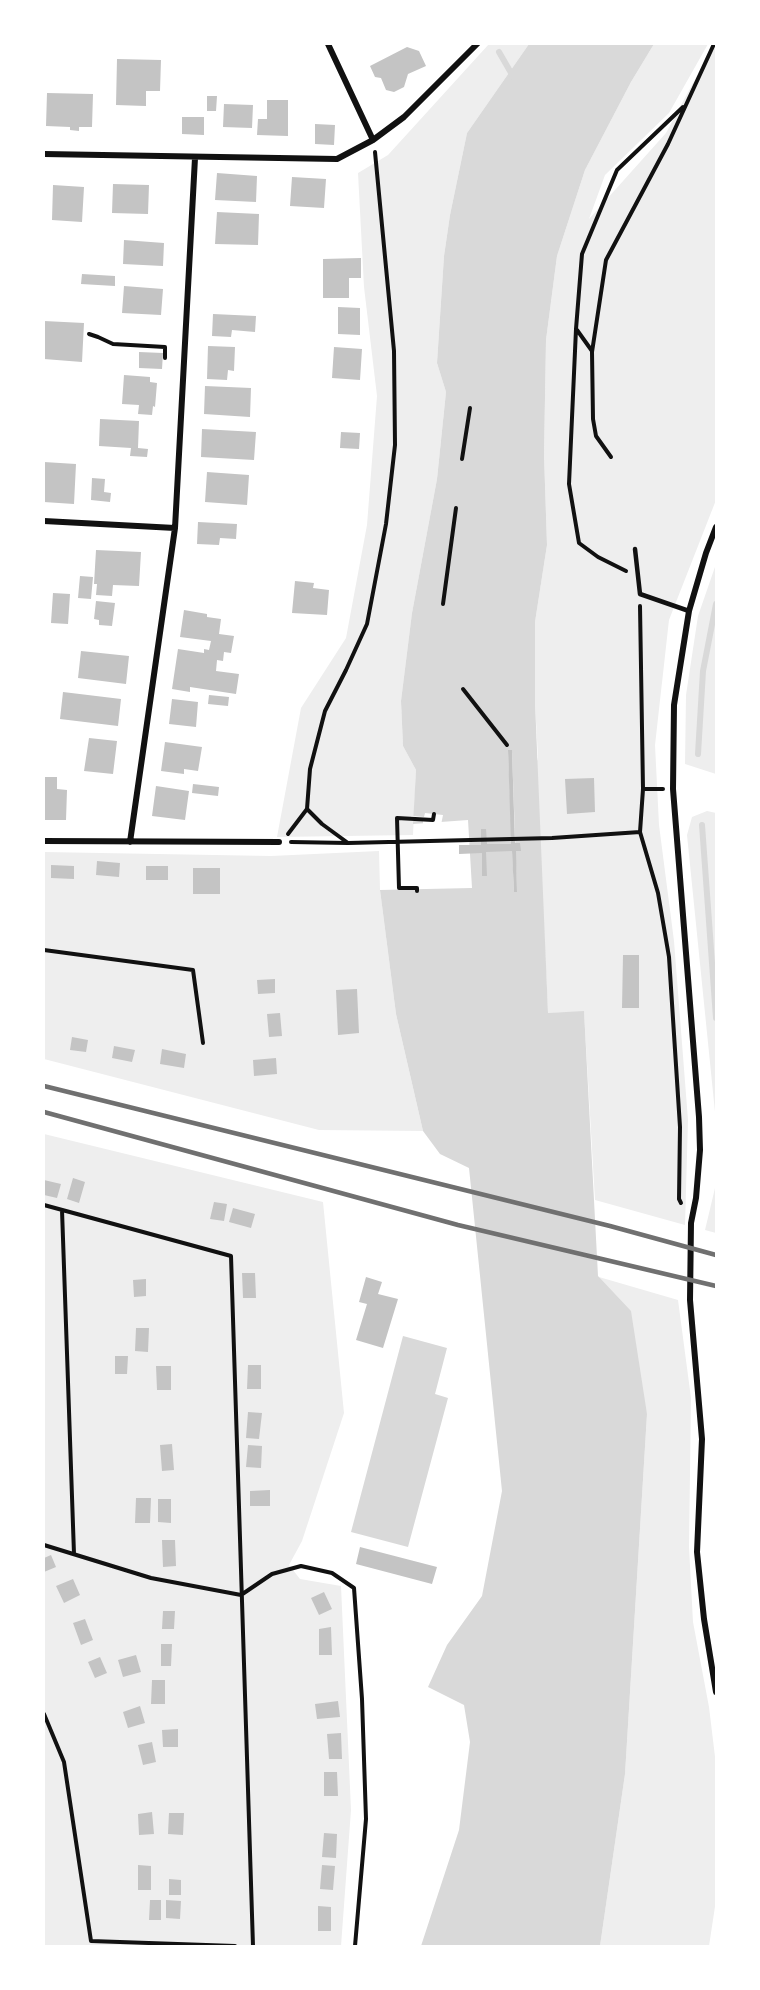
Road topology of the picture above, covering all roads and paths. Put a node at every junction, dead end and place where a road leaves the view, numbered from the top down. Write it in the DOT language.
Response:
graph roads {
  1 [pos="328,44"];
  2 [pos="477,44"];
  3 [pos="714,44"];
  4 [pos="684,107"];
  5 [pos="373,140"];
  6 [pos="44,154"];
  7 [pos="195,158"];
  8 [pos="576,329"];
  9 [pos="89,334"];
  10 [pos="592,352"];
  11 [pos="165,358"];
  12 [pos="470,408"];
  13 [pos="611,457"];
  14 [pos="462,459"];
  15 [pos="456,508"];
  16 [pos="44,521"];
  17 [pos="717,527"];
  18 [pos="175,528"];
  19 [pos="635,549"];
  20 [pos="637,576"];
  21 [pos="640,594"];
  22 [pos="443,604"];
  23 [pos="689,611"];
  24 [pos="463,689"];
  25 [pos="507,745"];
  26 [pos="307,809"];
  27 [pos="434,814"];
  28 [pos="640,832"];
  29 [pos="44,842"];
  30 [pos="130,842"];
  31 [pos="279,842"];
  32 [pos="398,842"];
  33 [pos="348,843"];
  34 [pos="417,891"];
  35 [pos="44,950"];
  36 [pos="203,1043"];
  37 [pos="44,1206"];
  38 [pos="62,1210"];
  39 [pos="691,1223"];
  40 [pos="44,1545"];
  41 [pos="74,1554"];
  42 [pos="241,1595"];
  43 [pos="717,1692"];
  44 [pos="44,1714"];
  45 [pos="235,1947"];
  46 [pos="253,1947"];
  47 [pos="355,1947"];
  1 -- 5 [label="street"];
  2 -- 5 [label="street"];
  3 -- 4 [label="path"];
  4 -- 8 [label="path"];
  4 -- 10 [label="path"];
  5 -- 7 [label="street"];
  5 -- 26 [label="path"];
  6 -- 7 [label="street"];
  7 -- 18 [label="street"];
  8 -- 10 [label="path"];
  8 -- 20 [label="path"];
  9 -- 11 [label="path"];
  10 -- 13 [label="path"];
  12 -- 14 [label="path"];
  15 -- 22 [label="path"];
  16 -- 18 [label="street"];
  17 -- 23 [label="street"];
  18 -- 30 [label="street"];
  19 -- 20 [label="lane"];
  20 -- 21 [label="lane"];
  21 -- 23 [label="lane"];
  21 -- 28 [label="path"];
  23 -- 39 [label="street"];
  24 -- 25 [label="path"];
  26 -- 31 [label="path"];
  26 -- 33 [label="path"];
  27 -- 32 [label="path"];
  28 -- 32 [label="path"];
  28 -- 39 [label="path"];
  29 -- 30 [label="street"];
  30 -- 31 [label="street"];
  31 -- 33 [label="path"];
  32 -- 33 [label="path"];
  32 -- 34 [label="path"];
  35 -- 36 [label="path"];
  37 -- 38 [label="path"];
  38 -- 41 [label="path"];
  38 -- 42 [label="path"];
  39 -- 43 [label="street"];
  40 -- 41 [label="path"];
  41 -- 42 [label="path"];
  42 -- 46 [label="path"];
  42 -- 47 [label="path"];
  44 -- 45 [label="path"];
}
